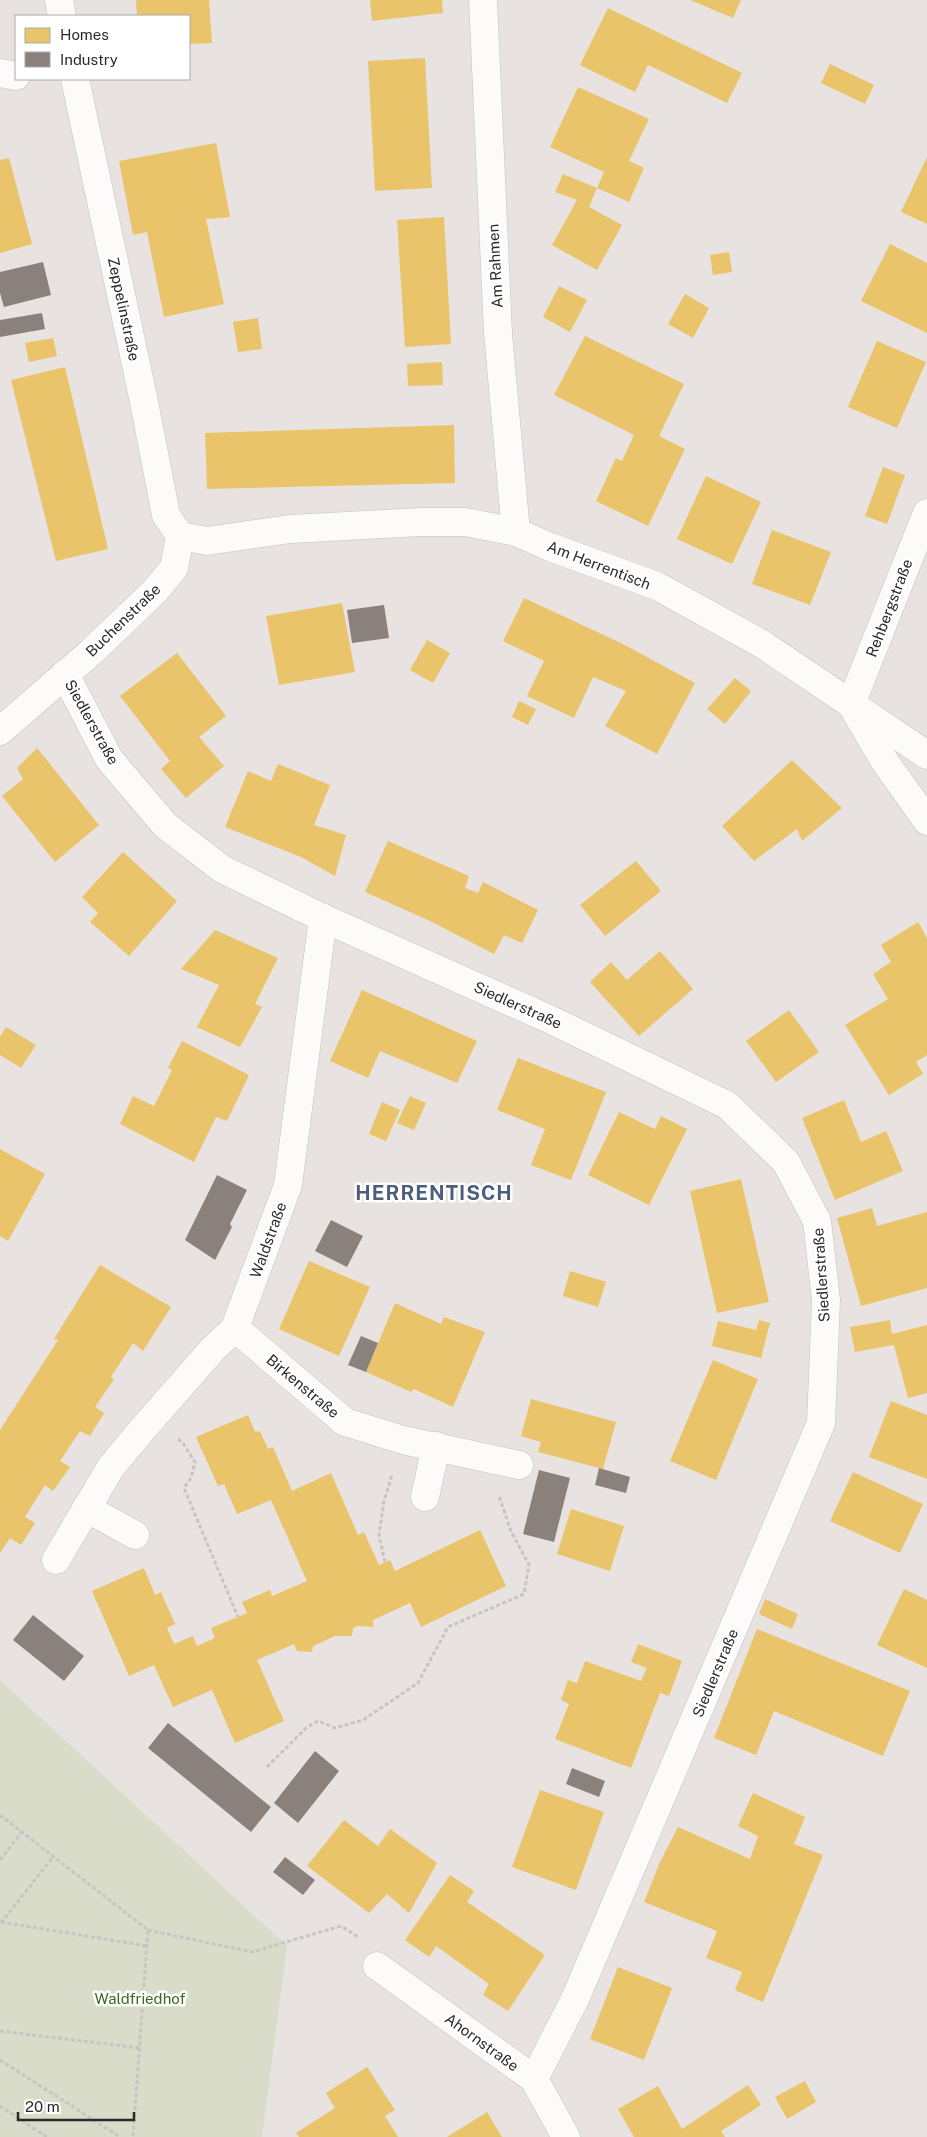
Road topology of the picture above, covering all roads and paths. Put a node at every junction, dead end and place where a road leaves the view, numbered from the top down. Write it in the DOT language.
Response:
graph roads {
  1 [pos="59,0"];
  2 [pos="483,0"];
  3 [pos="62,15"];
  4 [pos="0,73"];
  5 [pos="15,76"];
  6 [pos="75,80"];
  7 [pos="927,513"];
  8 [pos="516,532"];
  9 [pos="180,536"];
  10 [pos="65,674"];
  11 [pos="851,704"];
  12 [pos="0,731"];
  13 [pos="927,755"];
  14 [pos="927,821"];
  15 [pos="323,918"];
  16 [pos="235,1328"];
  17 [pos="151,1419"];
  18 [pos="403,1440"];
  19 [pos="436,1446"];
  20 [pos="510,1463"];
  21 [pos="425,1497"];
  22 [pos="86,1508"];
  23 [pos="135,1535"];
  24 [pos="56,1560"];
  25 [pos="385,1562"];
  26 [pos="238,1617"];
  27 [pos="267,1767"];
  28 [pos="0,1815"];
  29 [pos="22,1832"];
  30 [pos="53,1856"];
  31 [pos="0,1860"];
  32 [pos="1,1923"];
  33 [pos="148,1930"];
  34 [pos="147,1946"];
  35 [pos="377,1966"];
  36 [pos="0,2031"];
  37 [pos="139,2048"];
  38 [pos="0,2060"];
  39 [pos="534,2079"];
  40 [pos="0,2106"];
  41 [pos="47,2137"];
  42 [pos="120,2137"];
  43 [pos="133,2137"];
  44 [pos="566,2137"];
  1 -- 3 [label="street"];
  2 -- 8 [label="street, Am Rahmen"];
  4 -- 5 [label="street"];
  6 -- 9 [label="street, Zeppelinstraße"];
  7 -- 11 [label="street, Rehbergstraße"];
  8 -- 9 [label="street, Am Herrentisch"];
  8 -- 11 [label="street, Am Herrentisch"];
  9 -- 10 [label="street, Buchenstraße"];
  10 -- 12 [label="street, Buchenstraße"];
  10 -- 15 [label="street, Siedlerstraße"];
  11 -- 13 [label="street"];
  11 -- 14 [label="street, Am Herrentisch"];
  15 -- 16 [label="street, Waldstraße"];
  15 -- 39 [label="street, Siedlerstraße"];
  16 -- 17 [label="street, Waldstraße"];
  16 -- 18 [label="street, Birkenstraße"];
  17 -- 22 [label="street, Waldstraße"];
  17 -- 26 [label="path"];
  18 -- 19 [label="street, Birkenstraße"];
  18 -- 25 [label="path"];
  19 -- 20 [label="street, Birkenstraße"];
  19 -- 21 [label="street"];
  20 -- 27 [label="path"];
  22 -- 23 [label="street"];
  22 -- 24 [label="street, Waldstraße"];
  28 -- 29 [label="path"];
  29 -- 30 [label="path"];
  29 -- 31 [label="path"];
  30 -- 32 [label="path"];
  30 -- 33 [label="path"];
  32 -- 34 [label="path"];
  33 -- 34 [label="path"];
  33 -- 35 [label="path"];
  34 -- 37 [label="path"];
  35 -- 39 [label="street, Ahornstraße"];
  36 -- 37 [label="path"];
  37 -- 43 [label="path"];
  38 -- 42 [label="path"];
  39 -- 44 [label="street, Ahornstraße"];
  40 -- 41 [label="path"];
}
